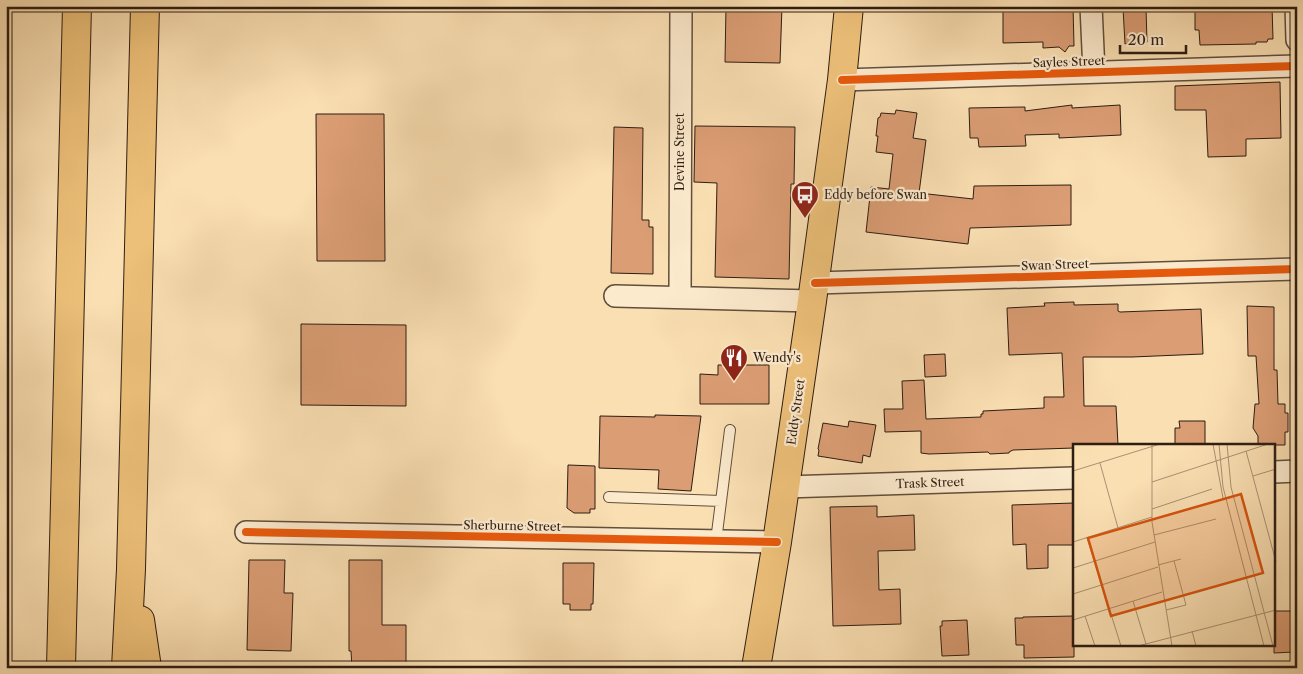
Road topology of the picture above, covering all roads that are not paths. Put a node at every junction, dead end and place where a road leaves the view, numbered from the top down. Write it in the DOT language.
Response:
graph roads {
  1 [pos="77,6"];
  2 [pos="145,6"];
  3 [pos="681,6"];
  4 [pos="849,6"];
  5 [pos="1091,6"];
  6 [pos="1296,6"];
  7 [pos="1297,40"];
  8 [pos="1297,66"];
  9 [pos="1094,72"];
  10 [pos="842,80"];
  11 [pos="1297,269"];
  12 [pos="814,292"];
  13 [pos="615,296"];
  14 [pos="680,297"];
  15 [pos="730,430"];
  16 [pos="1297,471"];
  17 [pos="1276,472"];
  18 [pos="1073,478"];
  19 [pos="785,487"];
  20 [pos="609,497"];
  21 [pos="721,501"];
  22 [pos="246,532"];
  23 [pos="716,541"];
  24 [pos="777,542"];
  25 [pos="131,569"];
  26 [pos="62,668"];
  27 [pos="126,668"];
  28 [pos="147,668"];
  29 [pos="756,668"];
  1 -- 26 [label="main road"];
  2 -- 25 [label="main road"];
  3 -- 14 [label="street, Devine Street"];
  4 -- 10 [label="main road, Eddy Street"];
  5 -- 9 [label="street"];
  6 -- 7 [label="street"];
  8 -- 9 [label="street, Sayles Street"];
  9 -- 10 [label="street, Sayles Street"];
  10 -- 12 [label="main road, Eddy Street"];
  11 -- 12 [label="street, Swan Street"];
  12 -- 14 [label="street, Swan Street"];
  12 -- 19 [label="main road, Eddy Street"];
  13 -- 14 [label="street, Swan Street"];
  15 -- 21 [label="lane"];
  16 -- 17 [label="street"];
  18 -- 19 [label="street, Trask Street"];
  19 -- 24 [label="main road, Eddy Street"];
  20 -- 21 [label="lane"];
  21 -- 23 [label="lane"];
  22 -- 23 [label="street, Sherburne Street"];
  23 -- 24 [label="street, Sherburne Street"];
  24 -- 29 [label="main road, Eddy Street"];
  25 -- 27 [label="main road"];
  25 -- 28 [label="main road"];
}
